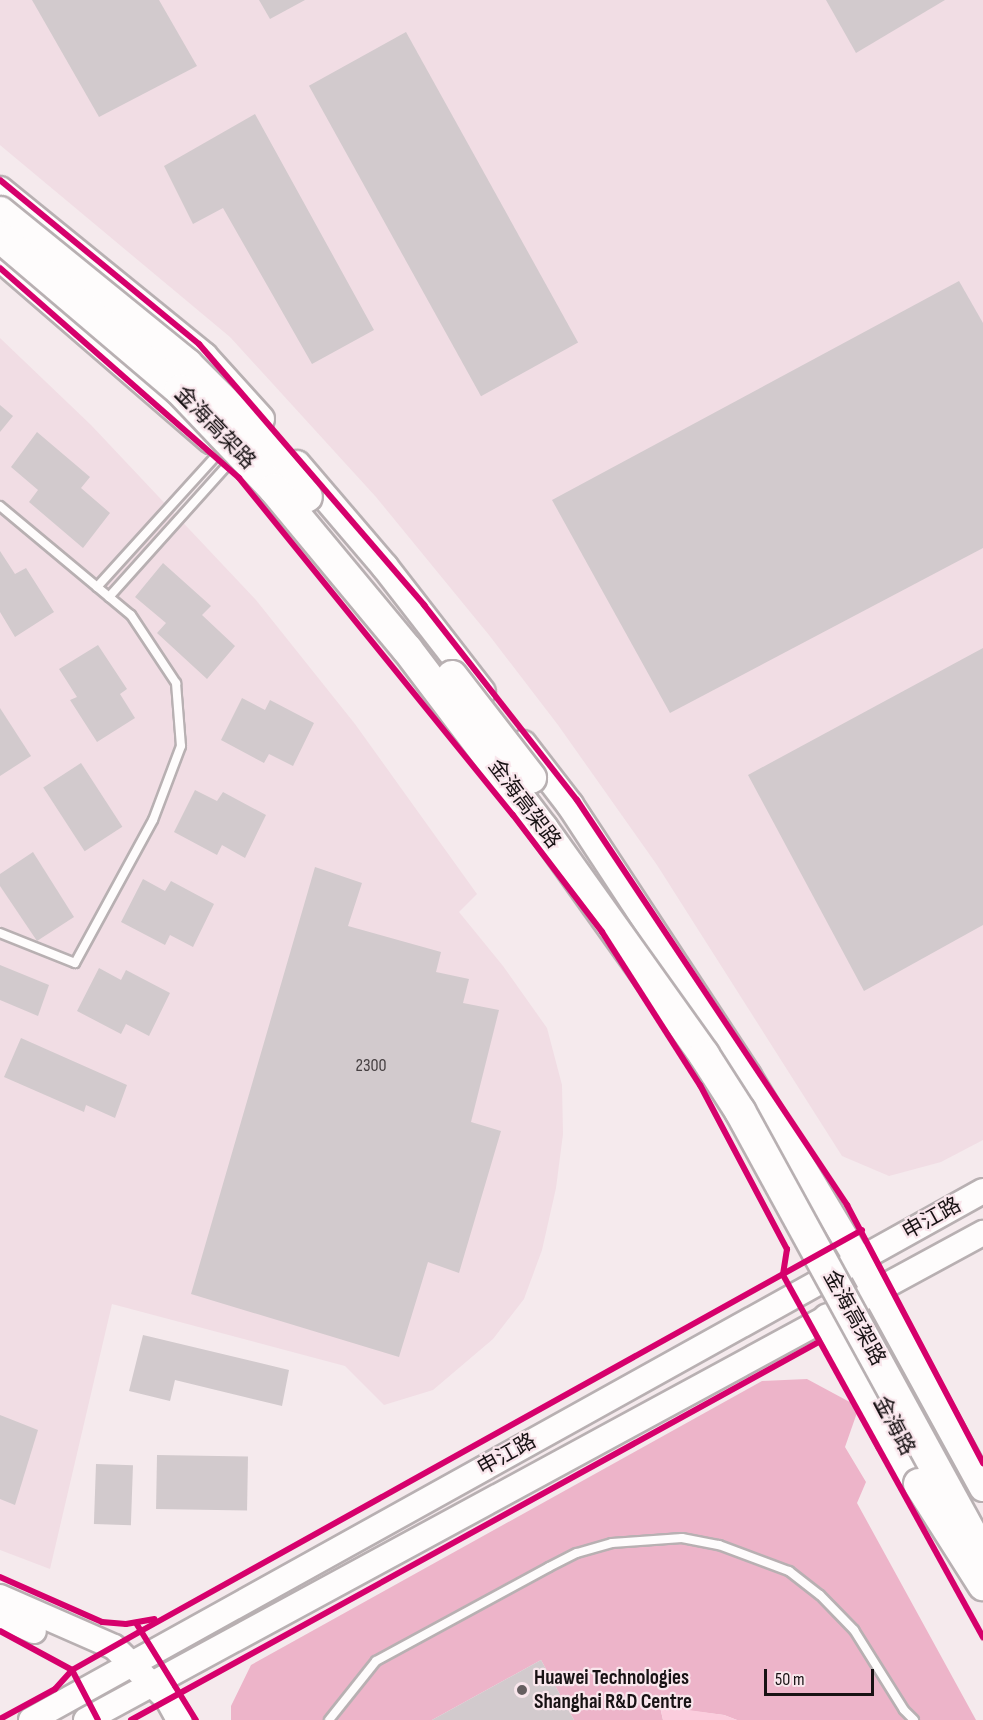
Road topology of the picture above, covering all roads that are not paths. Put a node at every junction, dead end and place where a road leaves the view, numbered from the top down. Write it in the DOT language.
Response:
graph roads {
  1 [pos="0,190"];
  2 [pos="0,199"];
  3 [pos="0,212"];
  4 [pos="0,237"];
  5 [pos="0,258"];
  6 [pos="275,436"];
  7 [pos="228,454"];
  8 [pos="0,506"];
  9 [pos="97,587"];
  10 [pos="109,597"];
  11 [pos="0,933"];
  12 [pos="983,1191"];
  13 [pos="983,1233"];
  14 [pos="858,1260"];
  15 [pos="818,1282"];
  16 [pos="876,1292"];
  17 [pos="832,1317"];
  18 [pos="983,1488"];
  19 [pos="983,1513"];
  20 [pos="983,1555"];
  21 [pos="983,1585"];
  22 [pos="983,1591"];
  23 [pos="0,1598"];
  24 [pos="0,1616"];
  25 [pos="123,1668"];
  26 [pos="144,1687"];
  27 [pos="31,1720"];
  28 [pos="86,1720"];
  29 [pos="165,1720"];
  30 [pos="179,1720"];
  31 [pos="330,1720"];
  32 [pos="914,1720"];
  1 -- 6 [label="main road"];
  2 -- 6 [label="highway"];
  3 -- 19 [label="highway, 金海高架路, bridge"];
  4 -- 20 [label="highway, 金海高架路, bridge"];
  5 -- 7 [label="main road, 金海路"];
  6 -- 14 [label="main road"];
  7 -- 9 [label="lane"];
  7 -- 10 [label="lane"];
  7 -- 15 [label="main road, 金海路"];
  8 -- 9 [label="lane"];
  9 -- 10 [label="lane"];
  10 -- 11 [label="lane"];
  12 -- 14 [label="main road, 申江路"];
  13 -- 16 [label="main road, 申江路"];
  14 -- 15 [label="main road, 申江路"];
  14 -- 16 [label="main road"];
  15 -- 17 [label="main road, 金海路"];
  15 -- 25 [label="main road, 申江路"];
  16 -- 17 [label="main road, 申江路"];
  16 -- 18 [label="main road"];
  17 -- 21 [label="highway, bridge"];
  17 -- 22 [label="main road, 金海路"];
  17 -- 26 [label="main road, 申江路"];
  23 -- 25 [label="main road"];
  24 -- 25 [label="main road"];
  25 -- 26 [label="main road"];
  25 -- 27 [label="main road, 申江路"];
  26 -- 28 [label="main road, 申江路"];
  26 -- 29 [label="main road"];
  26 -- 30 [label="main road"];
  31 -- 32 [label="lane"];
}
